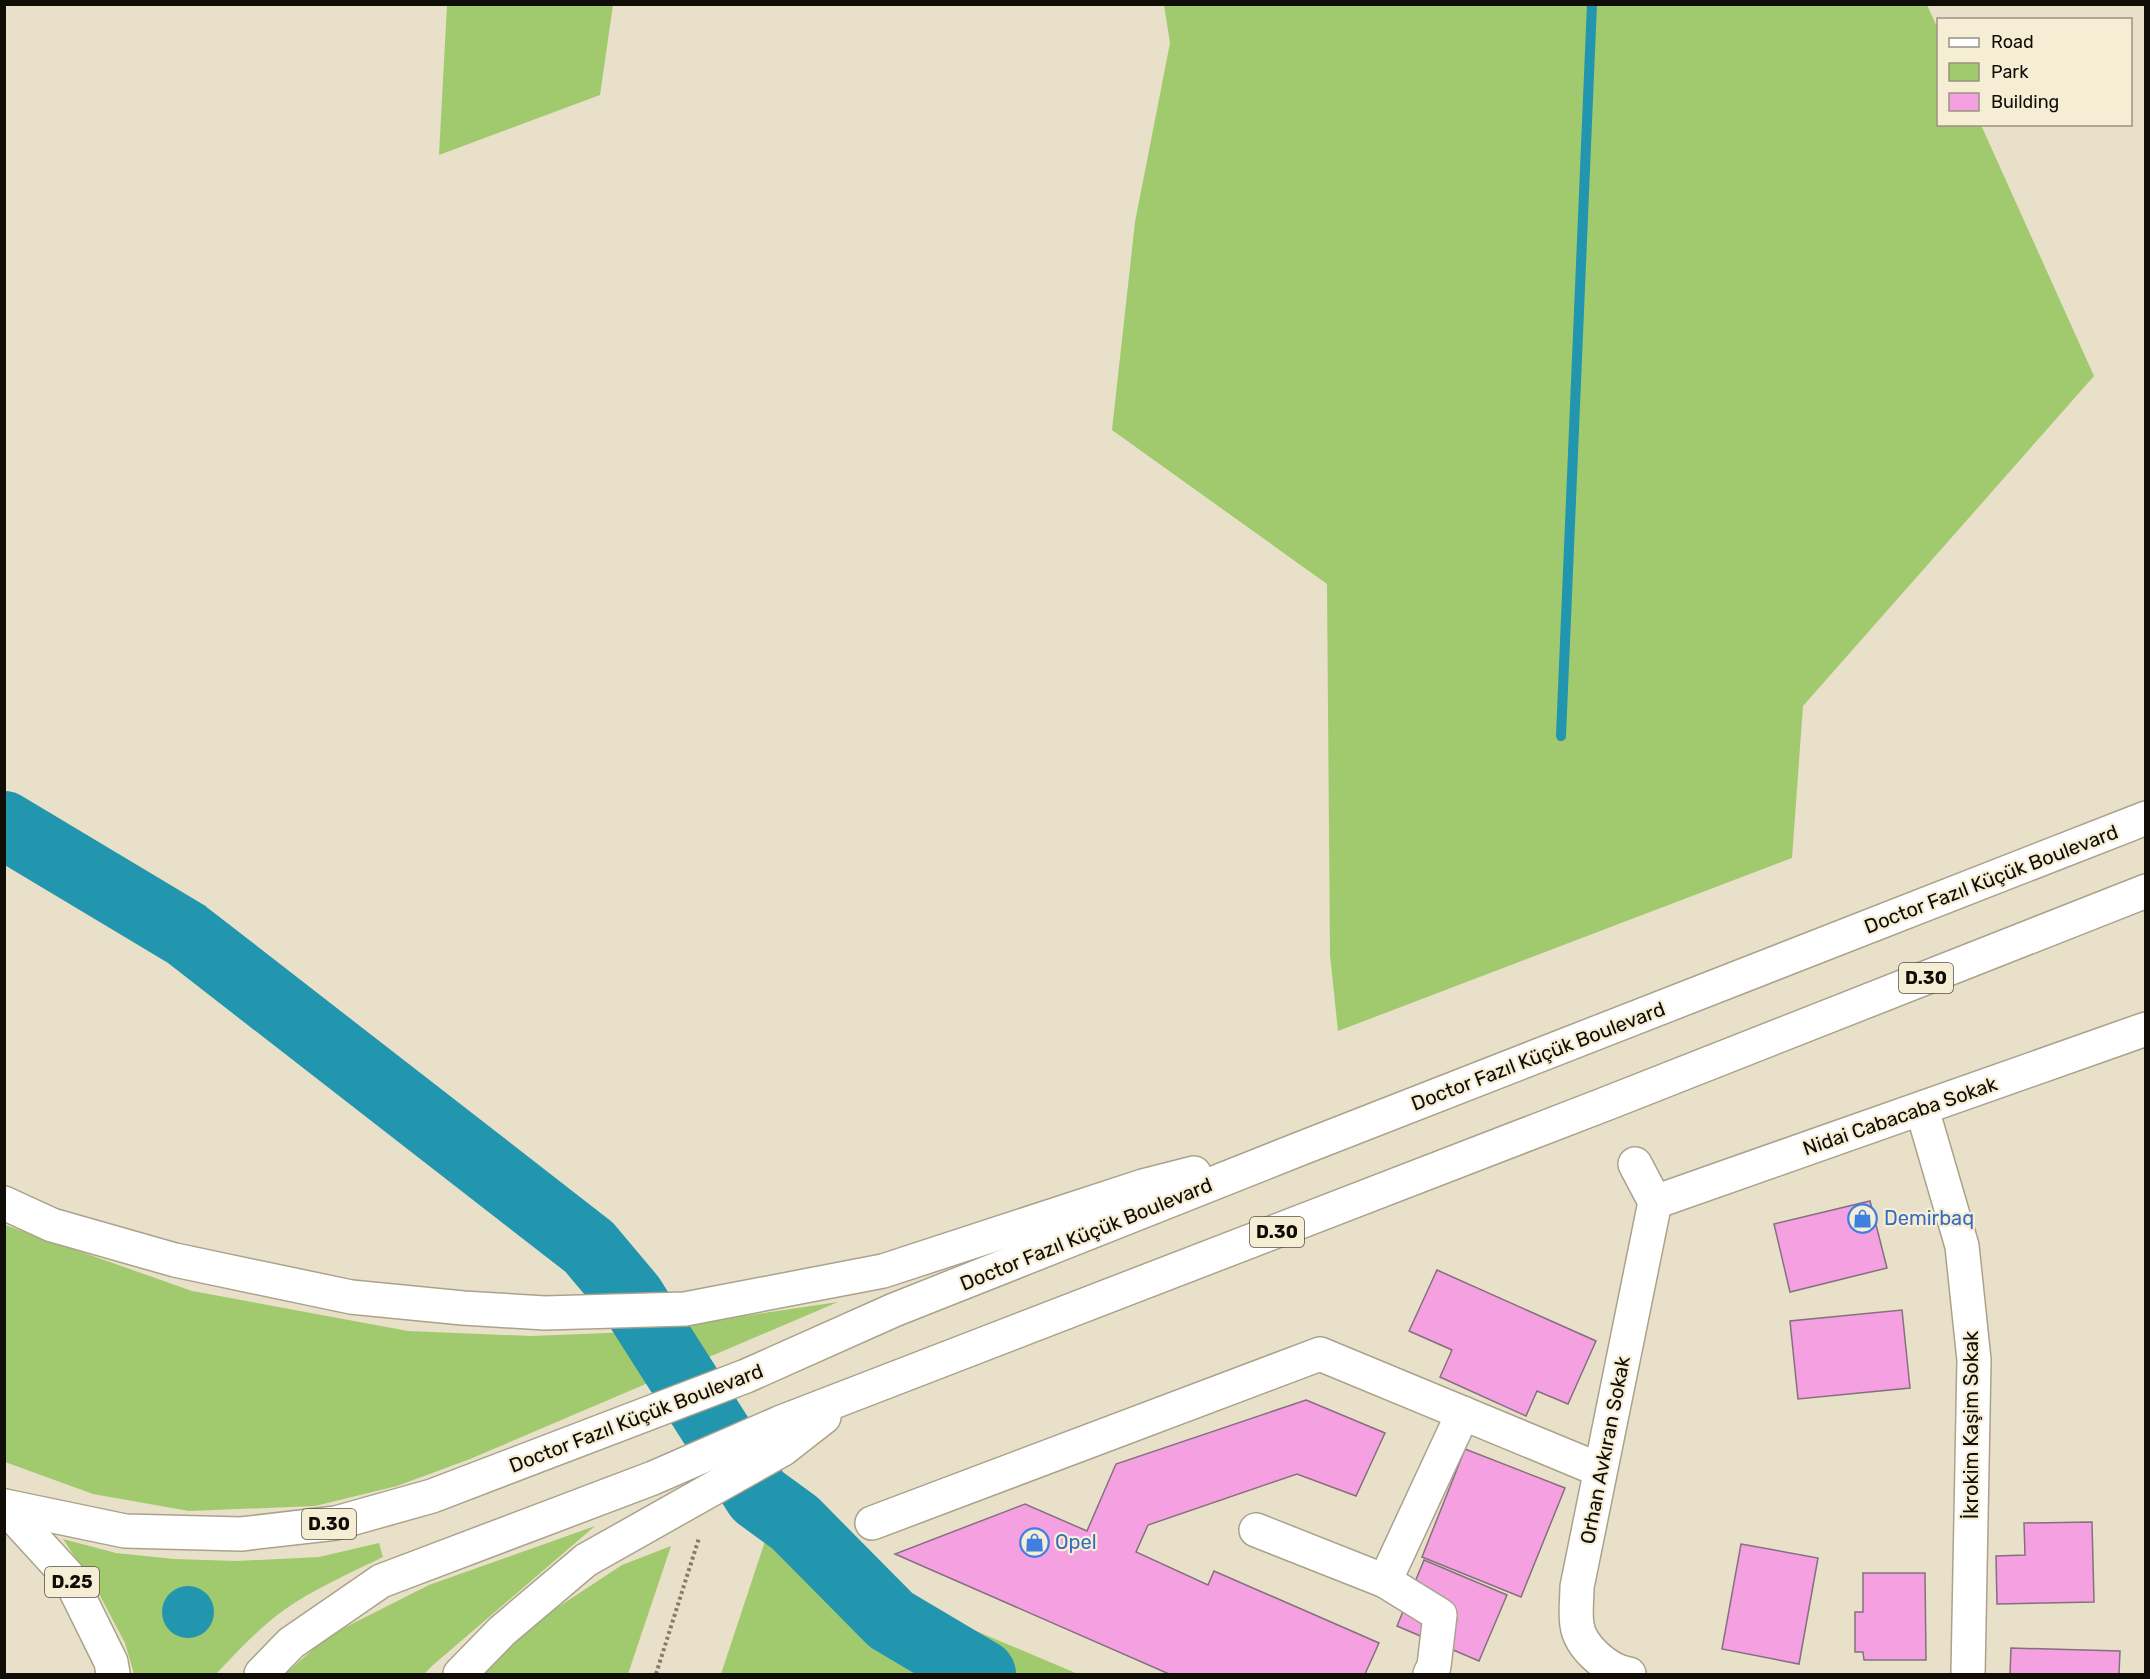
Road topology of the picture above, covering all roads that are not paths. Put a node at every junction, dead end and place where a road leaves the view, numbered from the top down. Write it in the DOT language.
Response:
graph roads {
  1 [pos="2145,818"];
  2 [pos="2145,891"];
  3 [pos="2145,1029"];
  4 [pos="1922,1109"];
  5 [pos="1302,1148"];
  6 [pos="1635,1164"];
  7 [pos="1654,1202"];
  8 [pos="4,1203"];
  9 [pos="1463,1413"];
  10 [pos="781,1436"];
  11 [pos="1600,1470"];
  12 [pos="5,1506"];
  13 [pos="872,1523"];
  14 [pos="1256,1530"];
  15 [pos="1385,1581"];
  16 [pos="113,1674"];
  17 [pos="261,1674"];
  18 [pos="460,1674"];
  19 [pos="1430,1674"];
  20 [pos="1629,1674"];
  21 [pos="1968,1674"];
  1 -- 5 [label="main road, Doctor Fazıl Küçük Boulevard / D.30"];
  2 -- 10 [label="main road, D.30"];
  3 -- 4 [label="main road, Nidai Cabacaba Sokak"];
  4 -- 7 [label="main road, Nidai Cabacaba Sokak"];
  4 -- 21 [label="main road, İkrokim Kaşim Sokak"];
  5 -- 8 [label="main road"];
  5 -- 12 [label="main road, Doctor Fazıl Küçük Boulevard / D.30"];
  6 -- 7 [label="main road"];
  7 -- 11 [label="main road, Orhan Avkıran Sokak"];
  9 -- 11 [label="main road"];
  9 -- 13 [label="main road"];
  9 -- 15 [label="main road"];
  10 -- 17 [label="main road"];
  10 -- 18 [label="main road"];
  11 -- 20 [label="main road, Orhan Avkıran Sokak"];
  12 -- 16 [label="main road, D.25"];
  14 -- 15 [label="main road"];
  15 -- 19 [label="main road"];
}
